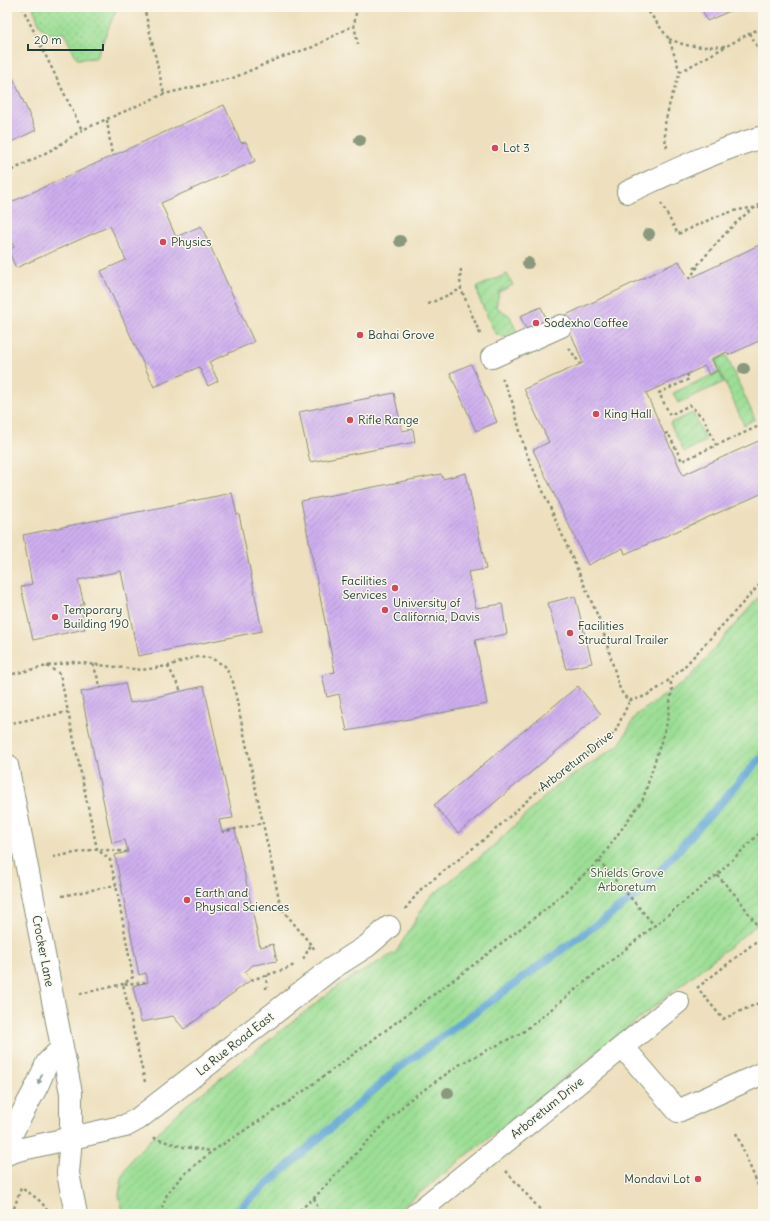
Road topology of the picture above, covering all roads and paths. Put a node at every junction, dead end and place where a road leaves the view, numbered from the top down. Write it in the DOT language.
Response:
graph roads {
  1 [pos="22,7"];
  2 [pos="144,7"];
  3 [pos="357,7"];
  4 [pos="645,7"];
  5 [pos="354,25"];
  6 [pos="763,27"];
  7 [pos="750,33"];
  8 [pos="669,39"];
  9 [pos="358,44"];
  10 [pos="725,46"];
  11 [pos="763,58"];
  12 [pos="680,72"];
  13 [pos="164,94"];
  14 [pos="107,120"];
  15 [pos="82,130"];
  16 [pos="763,137"];
  17 [pos="668,155"];
  18 [pos="112,156"];
  19 [pos="7,173"];
  20 [pos="628,192"];
  21 [pos="659,198"];
  22 [pos="763,203"];
  23 [pos="754,208"];
  24 [pos="763,208"];
  25 [pos="711,250"];
  26 [pos="461,269"];
  27 [pos="694,269"];
  28 [pos="688,279"];
  29 [pos="462,289"];
  30 [pos="428,304"];
  31 [pos="561,326"];
  32 [pos="492,357"];
  33 [pos="687,374"];
  34 [pos="759,426"];
  35 [pos="665,434"];
  36 [pos="716,445"];
  37 [pos="763,581"];
  38 [pos="93,664"];
  39 [pos="47,666"];
  40 [pos="168,666"];
  41 [pos="13,674"];
  42 [pos="670,680"];
  43 [pos="101,688"];
  44 [pos="180,692"];
  45 [pos="630,700"];
  46 [pos="68,712"];
  47 [pos="7,724"];
  48 [pos="7,765"];
  49 [pos="263,823"];
  50 [pos="763,830"];
  51 [pos="222,832"];
  52 [pos="97,849"];
  53 [pos="128,852"];
  54 [pos="53,857"];
  55 [pos="599,861"];
  56 [pos="717,875"];
  57 [pos="116,886"];
  58 [pos="62,896"];
  59 [pos="654,925"];
  60 [pos="389,927"];
  61 [pos="763,935"];
  62 [pos="311,945"];
  63 [pos="331,969"];
  64 [pos="251,980"];
  65 [pos="148,982"];
  66 [pos="123,984"];
  67 [pos="697,988"];
  68 [pos="80,994"];
  69 [pos="763,1001"];
  70 [pos="678,1002"];
  71 [pos="623,1047"];
  72 [pos="62,1048"];
  73 [pos="763,1072"];
  74 [pos="146,1086"];
  75 [pos="138,1119"];
  76 [pos="736,1133"];
  77 [pos="70,1138"];
  78 [pos="7,1142"];
  79 [pos="211,1152"];
  80 [pos="492,1153"];
  81 [pos="7,1154"];
  82 [pos="763,1197"];
  83 [pos="314,1198"];
  84 [pos="12,1214"];
  85 [pos="49,1214"];
  86 [pos="76,1214"];
  87 [pos="160,1214"];
  88 [pos="294,1214"];
  89 [pos="320,1214"];
  90 [pos="416,1214"];
  91 [pos="544,1214"];
  1 -- 15 [label="path"];
  2 -- 13 [label="path"];
  3 -- 5 [label="path"];
  4 -- 8 [label="path"];
  5 -- 9 [label="path"];
  5 -- 13 [label="path"];
  6 -- 7 [label="path"];
  7 -- 10 [label="path"];
  7 -- 11 [label="path"];
  8 -- 10 [label="path"];
  8 -- 12 [label="path"];
  10 -- 12 [label="path"];
  12 -- 17 [label="path"];
  13 -- 14 [label="path"];
  14 -- 15 [label="path"];
  14 -- 18 [label="path"];
  15 -- 19 [label="path"];
  16 -- 20 [label="street"];
  21 -- 23 [label="path"];
  22 -- 23 [label="path"];
  23 -- 24 [label="path"];
  23 -- 25 [label="path"];
  25 -- 27 [label="path"];
  25 -- 28 [label="path"];
  26 -- 29 [label="path"];
  29 -- 30 [label="path"];
  29 -- 32 [label="path"];
  31 -- 32 [label="street"];
  32 -- 45 [label="path"];
  33 -- 36 [label="path"];
  34 -- 36 [label="path"];
  35 -- 36 [label="path"];
  37 -- 42 [label="path"];
  38 -- 39 [label="path"];
  38 -- 40 [label="path"];
  38 -- 43 [label="path"];
  39 -- 41 [label="path"];
  39 -- 46 [label="path"];
  40 -- 44 [label="path"];
  40 -- 49 [label="path"];
  42 -- 45 [label="path"];
  42 -- 55 [label="path"];
  45 -- 60 [label="path, Arboretum Drive"];
  46 -- 47 [label="path"];
  46 -- 52 [label="path"];
  48 -- 72 [label="street, Crocker Lane"];
  49 -- 51 [label="path"];
  49 -- 62 [label="path"];
  50 -- 56 [label="path"];
  52 -- 53 [label="path"];
  52 -- 54 [label="path"];
  52 -- 57 [label="path"];
  55 -- 59 [label="path"];
  55 -- 79 [label="path"];
  56 -- 59 [label="path"];
  56 -- 61 [label="path"];
  57 -- 58 [label="path"];
  57 -- 66 [label="path"];
  59 -- 83 [label="path"];
  60 -- 63 [label="street, La Rue Road East"];
  61 -- 67 [label="path"];
  62 -- 63 [label="path"];
  62 -- 64 [label="path"];
  63 -- 75 [label="street, La Rue Road East"];
  65 -- 66 [label="path"];
  66 -- 68 [label="path"];
  66 -- 74 [label="path"];
  67 -- 69 [label="path"];
  67 -- 70 [label="path"];
  70 -- 71 [label="street, Arboretum Drive"];
  71 -- 73 [label="street"];
  71 -- 80 [label="street, Arboretum Drive"];
  72 -- 77 [label="street, Crocker Lane"];
  72 -- 78 [label="street, one-way"];
  75 -- 77 [label="street, La Rue Road East"];
  75 -- 79 [label="path"];
  76 -- 82 [label="path"];
  77 -- 81 [label="street, La Rue Road East"];
  77 -- 86 [label="street, Crocker Lane"];
  79 -- 87 [label="path"];
  80 -- 90 [label="street, Arboretum Drive"];
  80 -- 91 [label="path"];
  83 -- 88 [label="path"];
  83 -- 89 [label="path"];
  84 -- 85 [label="path"];
}
